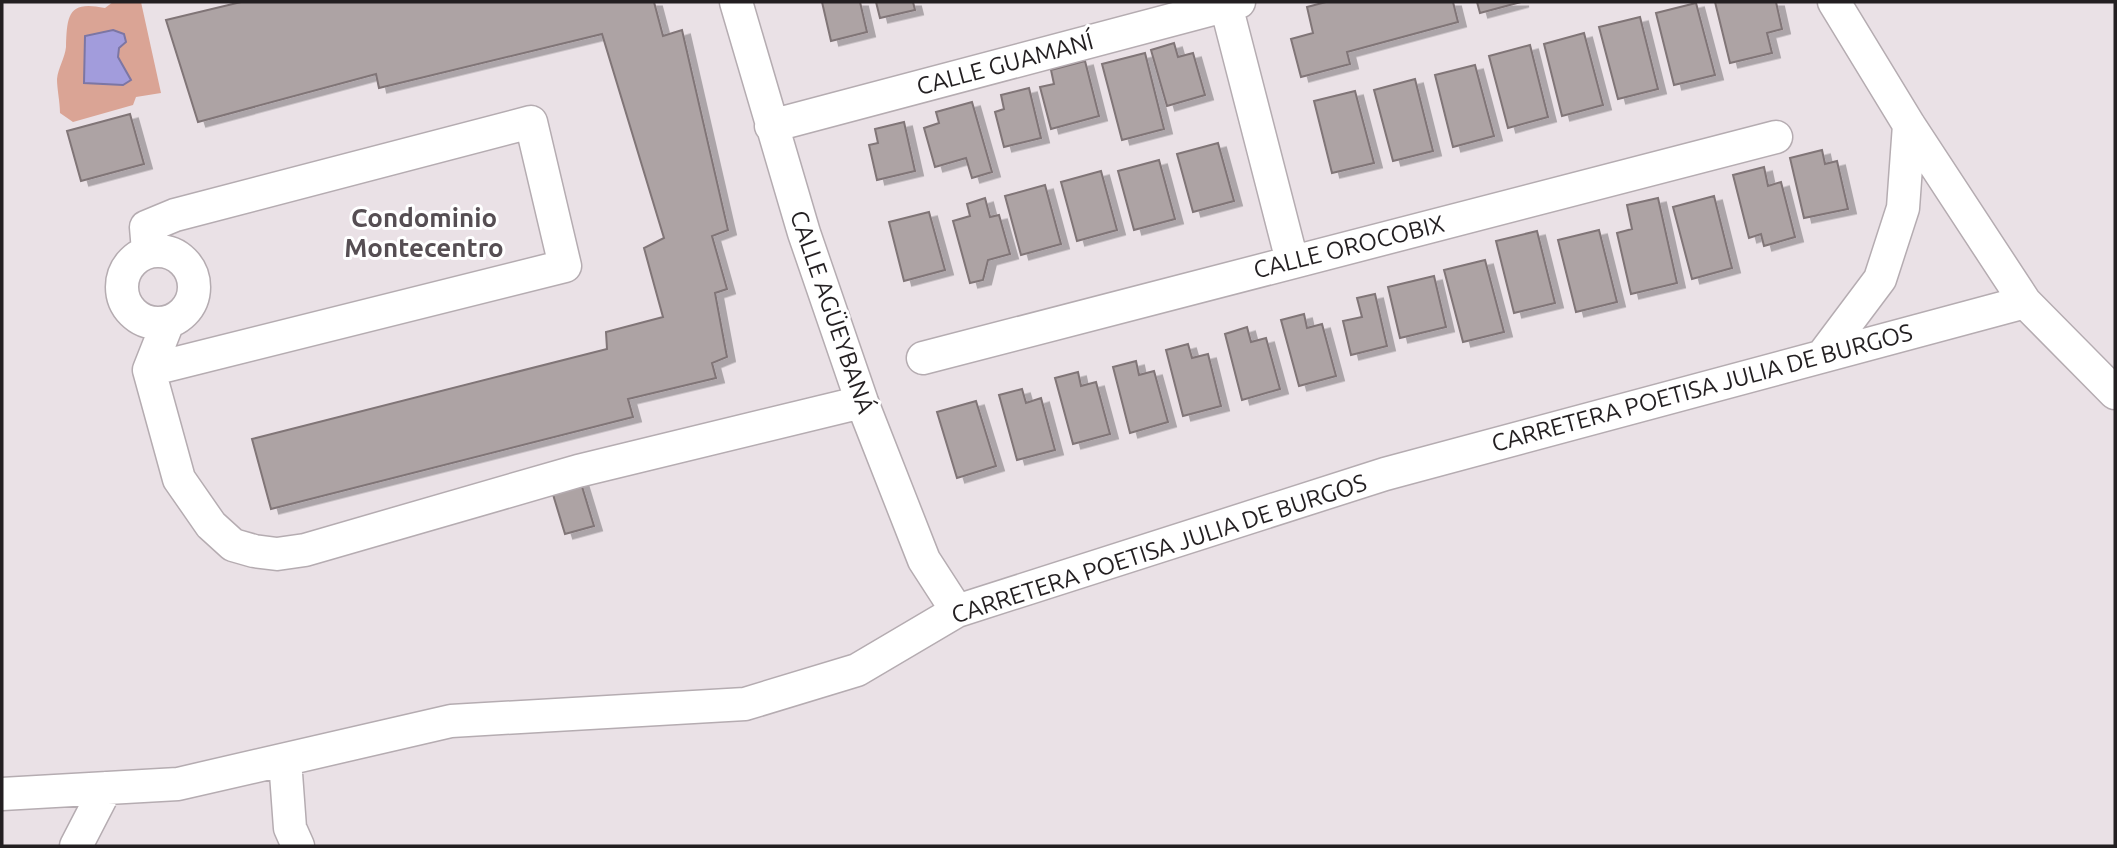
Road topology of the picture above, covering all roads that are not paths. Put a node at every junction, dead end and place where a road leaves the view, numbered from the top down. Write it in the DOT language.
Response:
graph roads {
  1 [pos="736,2"];
  2 [pos="1834,2"];
  3 [pos="1232,3"];
  4 [pos="1909,125"];
  5 [pos="771,126"];
  6 [pos="1776,137"];
  7 [pos="148,251"];
  8 [pos="1292,261"];
  9 [pos="2025,302"];
  10 [pos="168,322"];
  11 [pos="1823,355"];
  12 [pos="923,358"];
  13 [pos="149,370"];
  14 [pos="2115,393"];
  15 [pos="862,402"];
  16 [pos="957,611"];
  17 [pos="285,760"];
  18 [pos="106,788"];
  19 [pos="2,794"];
  20 [pos="76,846"];
  21 [pos="298,846"];
  1 -- 5 [label="street, CALLE AGÜEYBANÁ"];
  2 -- 4 [label="street"];
  3 -- 5 [label="street, CALLE GUAMANÍ"];
  3 -- 8 [label="street"];
  4 -- 9 [label="street"];
  4 -- 11 [label="street"];
  5 -- 15 [label="street, CALLE AGÜEYBANÁ"];
  6 -- 8 [label="street, CALLE OROCOBIX"];
  7 -- 10 [label="street"];
  7 -- 10 [label="street"];
  7 -- 13 [label="street"];
  8 -- 12 [label="street, CALLE OROCOBIX"];
  9 -- 11 [label="street, CARRETERA POETISA JULIA DE BURGOS"];
  9 -- 14 [label="street"];
  10 -- 13 [label="street"];
  11 -- 16 [label="street, CARRETERA POETISA JULIA DE BURGOS"];
  13 -- 15 [label="street"];
  15 -- 16 [label="street, CALLE AGÜEYBANÁ"];
  16 -- 17 [label="street, CARRETERA POETISA JULIA DE BURGOS"];
  17 -- 18 [label="street, CARRETERA POETISA JULIA DE BURGOS"];
  17 -- 21 [label="street"];
  18 -- 19 [label="street, CARRETERA POETISA JULIA DE BURGOS"];
  18 -- 20 [label="street"];
}
